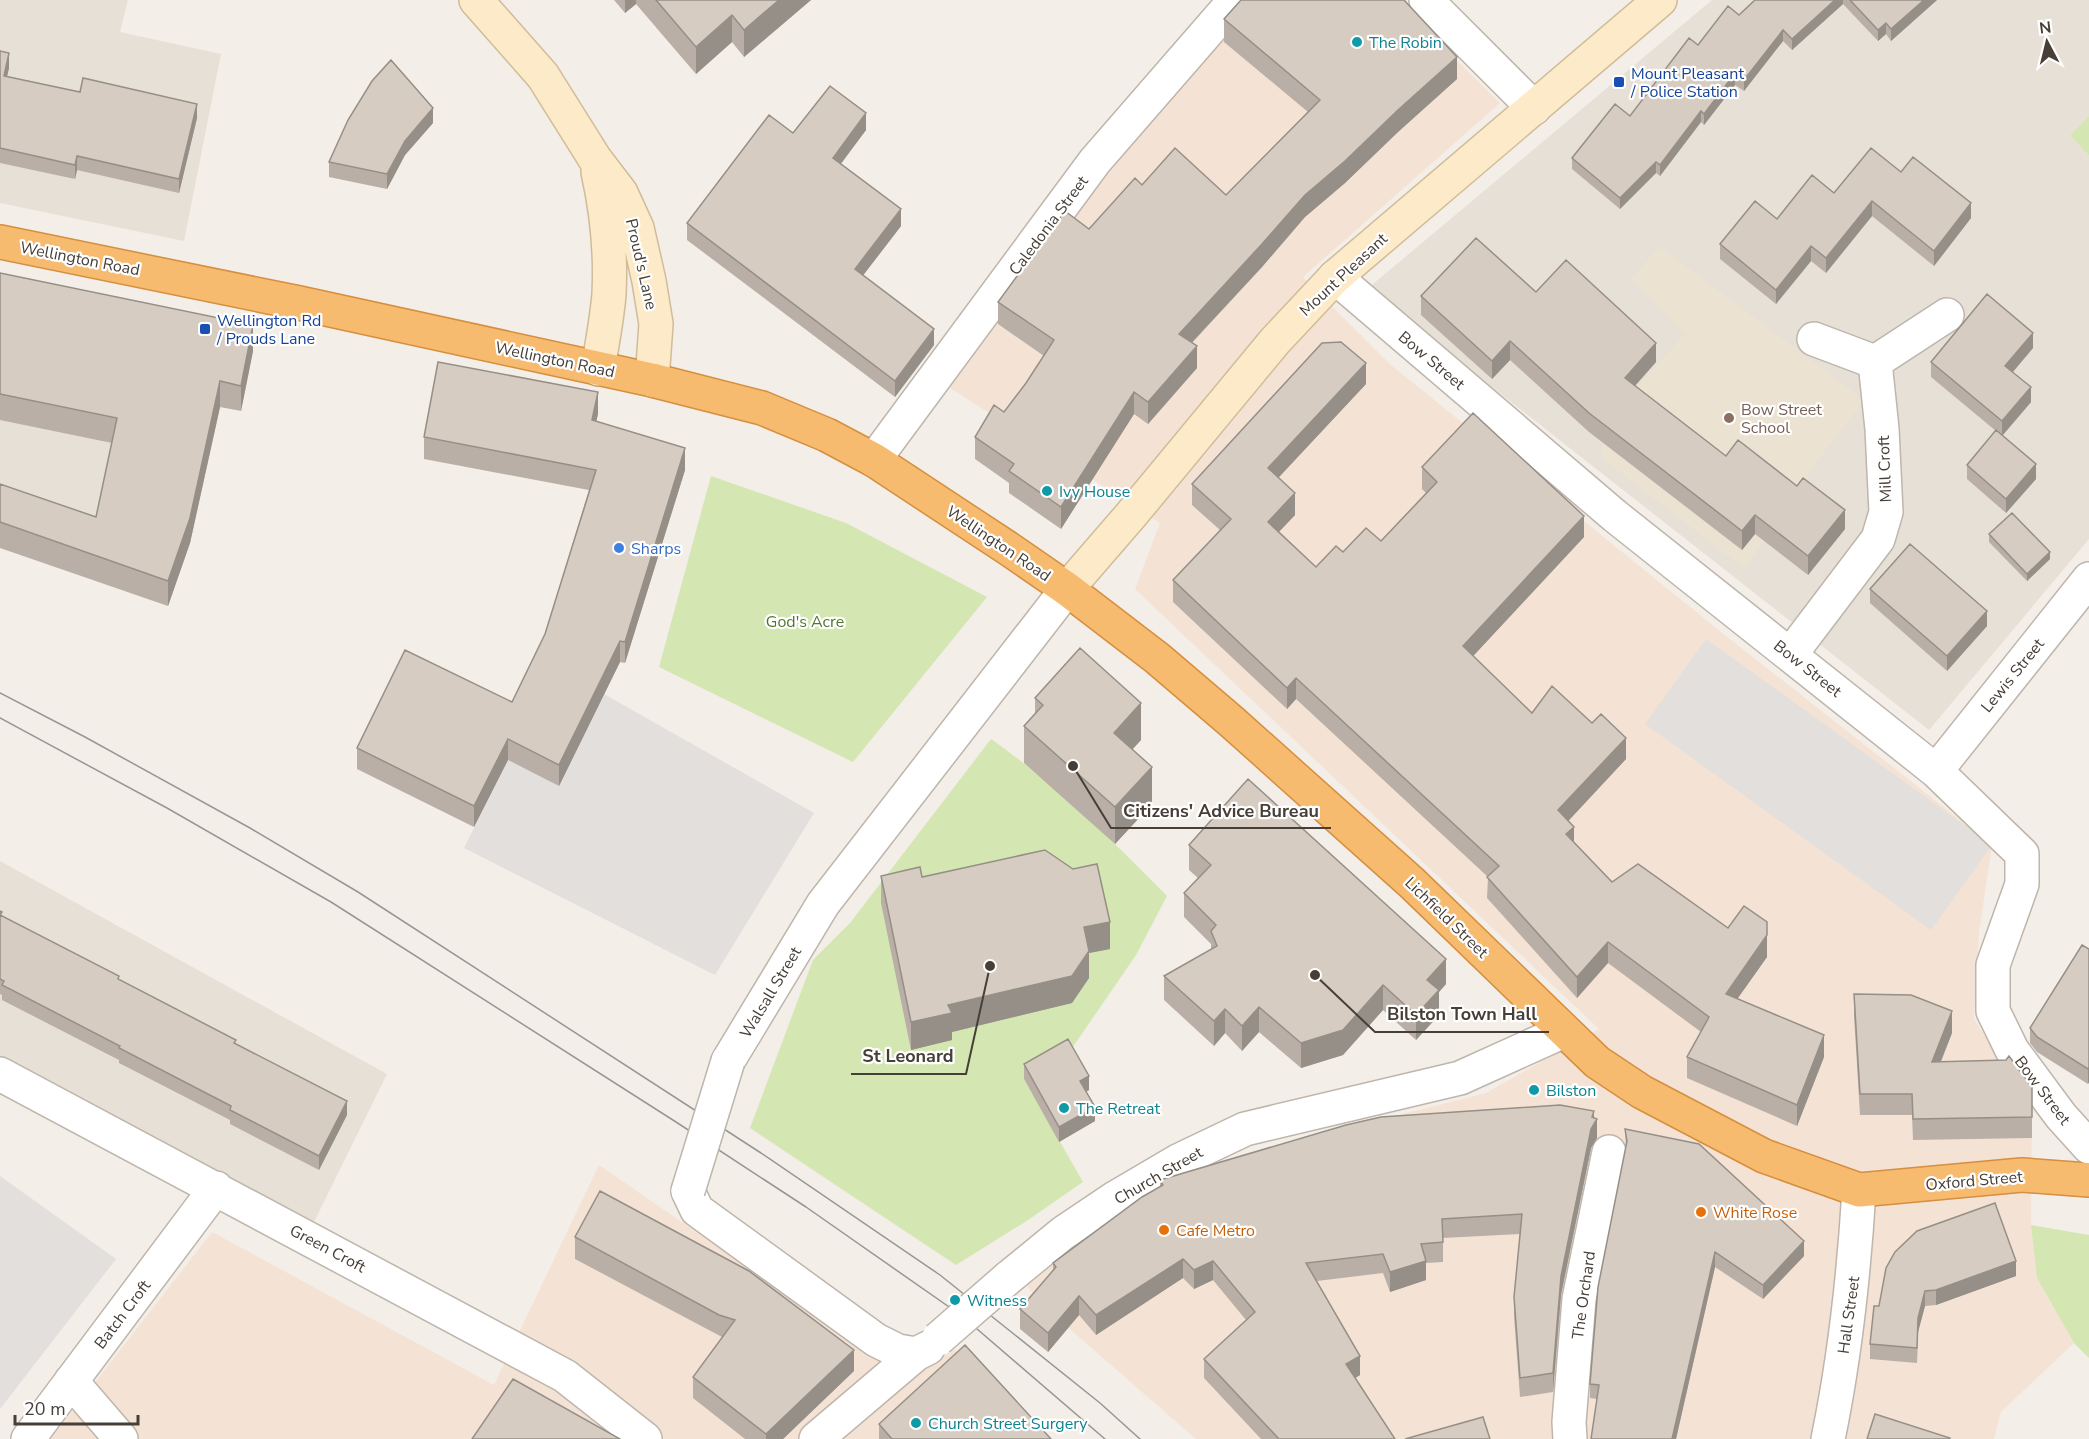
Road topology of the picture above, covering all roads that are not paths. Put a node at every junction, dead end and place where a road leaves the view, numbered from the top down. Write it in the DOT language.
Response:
graph roads {
  1 [pos="476,0"];
  2 [pos="1235,0"];
  3 [pos="1426,0"];
  4 [pos="1660,0"];
  5 [pos="1534,108"];
  6 [pos="595,159"];
  7 [pos="0,242"];
  8 [pos="1335,277"];
  9 [pos="1947,315"];
  10 [pos="1814,339"];
  11 [pos="1875,362"];
  12 [pos="598,369"];
  13 [pos="652,380"];
  14 [pos="874,460"];
  15 [pos="2089,579"];
  16 [pos="1067,589"];
  17 [pos="1790,655"];
  18 [pos="1936,771"];
  19 [pos="1564,1031"];
  20 [pos="0,1074"];
  21 [pos="2089,1148"];
  22 [pos="1609,1152"];
  23 [pos="2089,1180"];
  24 [pos="216,1188"];
  25 [pos="1859,1190"];
  26 [pos="927,1346"];
  27 [pos="71,1381"];
  28 [pos="834,1434"];
  29 [pos="28,1439"];
  30 [pos="121,1439"];
  31 [pos="645,1439"];
  32 [pos="1569,1439"];
  33 [pos="1828,1439"];
  1 -- 6 [label="main road, Proud's Lane"];
  2 -- 14 [label="street, Caledonia Street"];
  3 -- 5 [label="street"];
  4 -- 5 [label="main road, Mount Pleasant"];
  5 -- 8 [label="main road, Mount Pleasant"];
  6 -- 12 [label="main road, Proud's Lane"];
  6 -- 13 [label="main road, Proud's Lane"];
  7 -- 12 [label="highway, Wellington Road"];
  8 -- 16 [label="main road, Mount Pleasant"];
  8 -- 17 [label="street, Bow Street"];
  9 -- 11 [label="street"];
  10 -- 11 [label="street"];
  11 -- 17 [label="street, Mill Croft"];
  12 -- 13 [label="highway, Wellington Road"];
  13 -- 14 [label="highway, Wellington Road"];
  14 -- 16 [label="highway, Wellington Road"];
  15 -- 18 [label="street, Lewis Street"];
  16 -- 19 [label="highway, Lichfield Street"];
  16 -- 26 [label="street, Walsall Street, bridge"];
  17 -- 18 [label="street, Bow Street"];
  18 -- 21 [label="street, Bow Street"];
  19 -- 25 [label="highway, Lichfield Street"];
  19 -- 26 [label="street, Church Street, bridge"];
  20 -- 24 [label="street, Green Croft"];
  22 -- 32 [label="street, The Orchard"];
  23 -- 25 [label="highway, Oxford Street"];
  24 -- 27 [label="street, Batch Croft"];
  24 -- 31 [label="street, Green Croft"];
  25 -- 33 [label="street, Hall Street"];
  26 -- 28 [label="street, Church Street"];
  27 -- 29 [label="street, Batch Croft"];
  27 -- 30 [label="street"];
}
